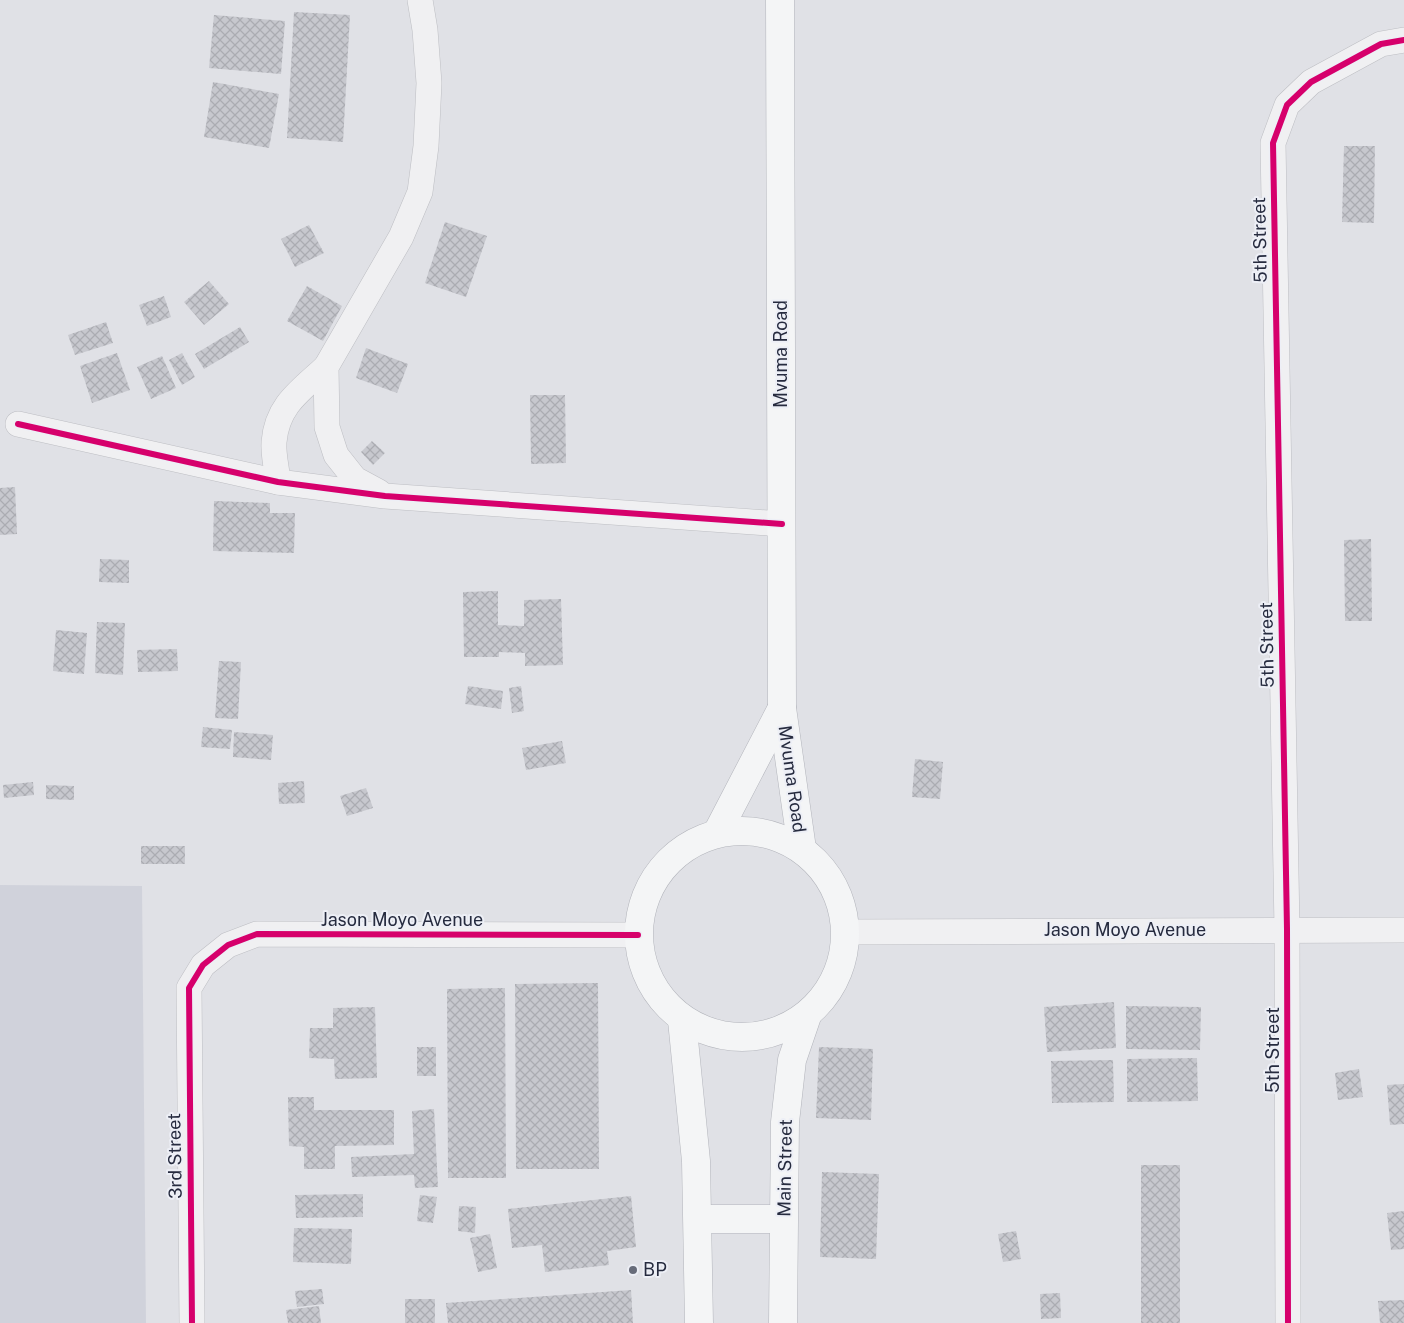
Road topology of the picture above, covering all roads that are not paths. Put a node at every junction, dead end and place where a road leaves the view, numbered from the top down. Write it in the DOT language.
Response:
graph roads {
  1 [pos="420,0"];
  2 [pos="780,0"];
  3 [pos="1404,40"];
  4 [pos="326,367"];
  5 [pos="18,424"];
  6 [pos="278,482"];
  7 [pos="385,496"];
  8 [pos="782,524"];
  9 [pos="782,708"];
  10 [pos="717,833"];
  11 [pos="802,849"];
  12 [pos="1287,929"];
  13 [pos="1404,930"];
  14 [pos="846,932"];
  15 [pos="638,935"];
  16 [pos="188,988"];
  17 [pos="807,1016"];
  18 [pos="682,1020"];
  19 [pos="698,1219"];
  20 [pos="783,1219"];
  21 [pos="192,1323"];
  22 [pos="698,1323"];
  23 [pos="783,1323"];
  24 [pos="1288,1323"];
  1 -- 4 [label="street"];
  2 -- 8 [label="highway, Mvuma Road"];
  3 -- 12 [label="street, 5th Street"];
  4 -- 6 [label="street"];
  4 -- 7 [label="street"];
  5 -- 6 [label="street"];
  6 -- 7 [label="street"];
  7 -- 8 [label="street"];
  8 -- 9 [label="highway, Mvuma Road"];
  9 -- 10 [label="highway, Mvuma Road"];
  9 -- 11 [label="highway, Mvuma Road"];
  10 -- 11 [label="highway, Main Street"];
  10 -- 15 [label="highway, Main Street"];
  11 -- 14 [label="highway, Main Street"];
  12 -- 13 [label="street, Jason Moyo Avenue"];
  12 -- 14 [label="street, Jason Moyo Avenue"];
  12 -- 24 [label="street, 5th Street"];
  14 -- 17 [label="highway, Main Street"];
  15 -- 16 [label="street, Jason Moyo Avenue"];
  15 -- 18 [label="highway, Main Street"];
  16 -- 21 [label="street, 3rd Street"];
  17 -- 18 [label="highway, Main Street"];
  17 -- 20 [label="highway, Main Street"];
  18 -- 19 [label="highway"];
  19 -- 20 [label="highway"];
  19 -- 22 [label="highway"];
  20 -- 23 [label="highway, Main Street"];
}
